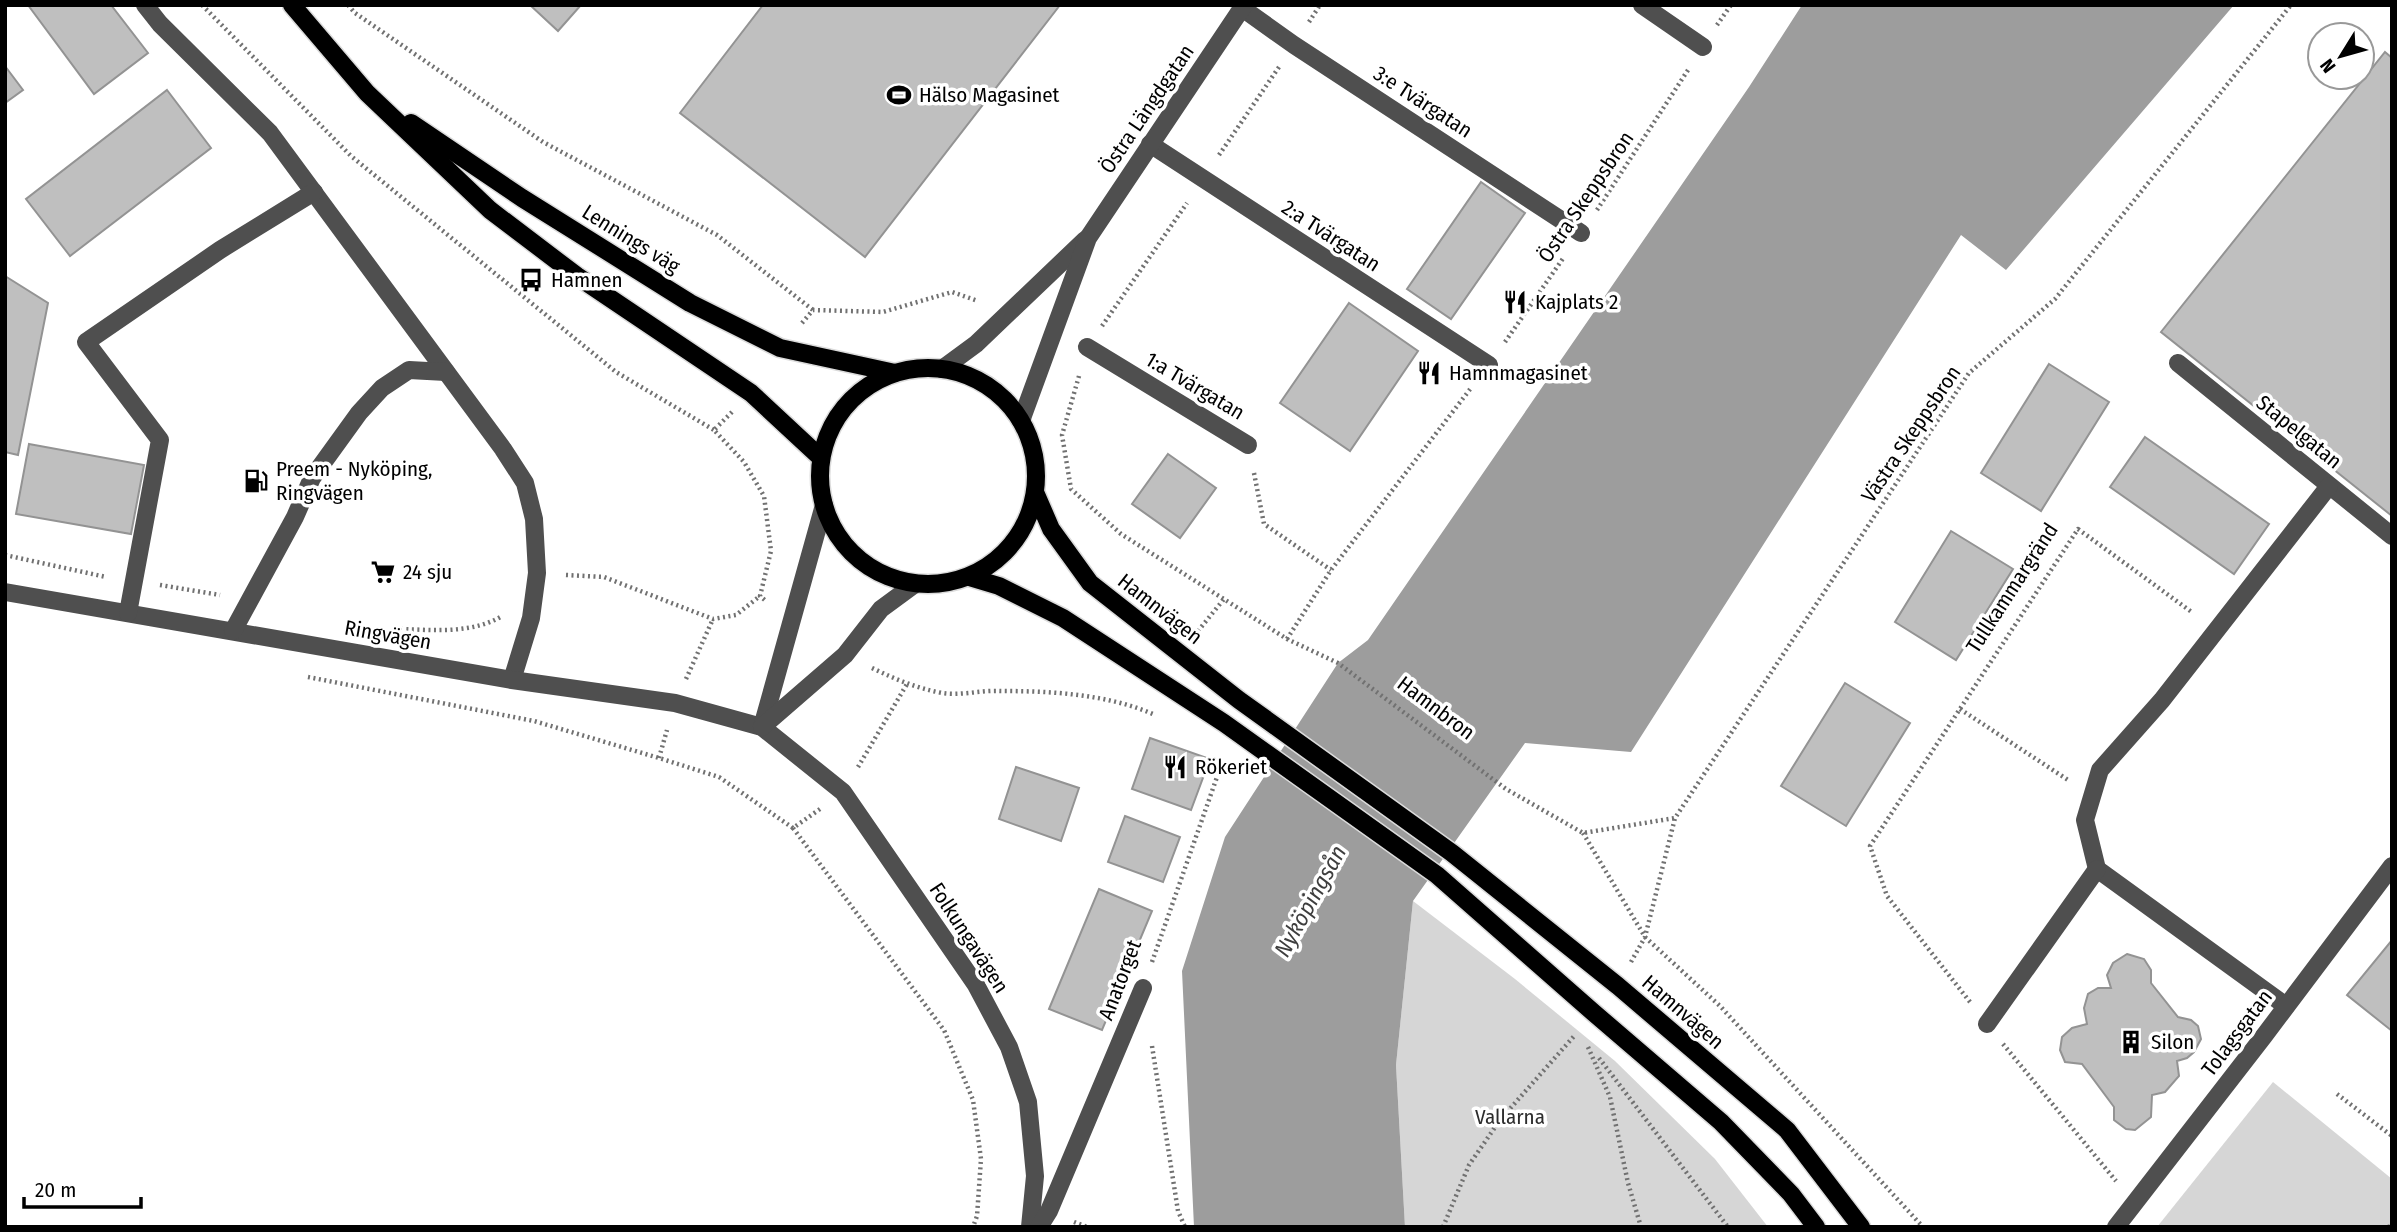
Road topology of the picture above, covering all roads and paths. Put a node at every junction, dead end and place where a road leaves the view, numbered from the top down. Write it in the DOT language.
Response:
graph roads {
  1 [pos="145,5"];
  2 [pos="202,5"];
  3 [pos="292,5"];
  4 [pos="348,5"];
  5 [pos="1642,5"];
  6 [pos="1731,5"];
  7 [pos="2291,5"];
  8 [pos="1243,6"];
  9 [pos="1703,47"];
  10 [pos="367,93"];
  11 [pos="1150,144"];
  12 [pos="314,192"];
  13 [pos="1581,233"];
  14 [pos="1088,238"];
  15 [pos="813,310"];
  16 [pos="1008,312"];
  17 [pos="1050,343"];
  18 [pos="780,348"];
  19 [pos="1087,348"];
  20 [pos="2178,363"];
  21 [pos="1489,365"];
  22 [pos="942,369"];
  23 [pos="446,372"];
  24 [pos="895,373"];
  25 [pos="751,393"];
  26 [pos="1021,421"];
  27 [pos="714,430"];
  28 [pos="1248,445"];
  29 [pos="821,458"];
  30 [pos="2329,486"];
  31 [pos="1035,492"];
  32 [pos="824,505"];
  33 [pos="2392,536"];
  34 [pos="5,555"];
  35 [pos="1331,570"];
  36 [pos="537,573"];
  37 [pos="969,576"];
  38 [pos="135,581"];
  39 [pos="915,584"];
  40 [pos="5,592"];
  41 [pos="761,596"];
  42 [pos="249,601"];
  43 [pos="507,610"];
  44 [pos="128,614"];
  45 [pos="790,620"];
  46 [pos="390,627"];
  47 [pos="2217,629"];
  48 [pos="233,631"];
  49 [pos="1287,639"];
  50 [pos="845,655"];
  51 [pos="303,676"];
  52 [pos="512,680"];
  53 [pos="907,684"];
  54 [pos="1960,709"];
  55 [pos="1160,718"];
  56 [pos="762,727"];
  57 [pos="1217,754"];
  58 [pos="843,792"];
  59 [pos="2092,796"];
  60 [pos="1675,818"];
  61 [pos="793,828"];
  62 [pos="1583,834"];
  63 [pos="1870,846"];
  64 [pos="2392,866"];
  65 [pos="2097,869"];
  66 [pos="1645,937"];
  67 [pos="1143,988"];
  68 [pos="2287,1006"];
  69 [pos="1987,1024"];
  70 [pos="1581,1029"];
  71 [pos="1151,1040"];
  72 [pos="2337,1094"];
  73 [pos="2392,1136"];
  74 [pos="973,1227"];
  75 [pos="1030,1227"];
  76 [pos="1039,1227"];
  77 [pos="1185,1227"];
  78 [pos="1443,1227"];
  79 [pos="1641,1227"];
  80 [pos="1728,1227"];
  81 [pos="1816,1227"];
  82 [pos="1861,1227"];
  83 [pos="1923,1227"];
  84 [pos="2116,1227"];
  1 -- 12 [label="street"];
  2 -- 27 [label="path"];
  3 -- 10 [label="main road, Lennings väg"];
  4 -- 15 [label="path"];
  5 -- 9 [label="street"];
  6 -- 9 [label="path, Östra Skeppsbron"];
  7 -- 60 [label="path, Västra Skeppsbron"];
  8 -- 11 [label="street, Östra Längdgatan"];
  8 -- 13 [label="street, 3:e Tvärgatan"];
  9 -- 13 [label="path, Östra Skeppsbron"];
  10 -- 18 [label="main road, Lennings väg"];
  10 -- 25 [label="main road, Lennings väg"];
  11 -- 14 [label="street, Östra Längdgatan"];
  11 -- 21 [label="street, 2:a Tvärgatan"];
  12 -- 23 [label="street"];
  12 -- 38 [label="street"];
  13 -- 21 [label="path, Östra Skeppsbron"];
  14 -- 16 [label="street, Östra Längdgatan"];
  14 -- 17 [label="street, Östra Längdgatan"];
  15 -- 16 [label="path"];
  15 -- 18 [label="path"];
  16 -- 22 [label="street, Östra Längdgatan"];
  17 -- 26 [label="street, Östra Längdgatan"];
  17 -- 49 [label="path, Hamnbron"];
  18 -- 24 [label="main road, Lennings väg"];
  19 -- 28 [label="street, 1:a Tvärgatan"];
  20 -- 30 [label="street, Stapelgatan"];
  21 -- 35 [label="path, Östra Skeppsbron"];
  22 -- 24 [label="main road"];
  22 -- 26 [label="main road"];
  23 -- 36 [label="street"];
  23 -- 42 [label="street"];
  24 -- 29 [label="main road"];
  25 -- 27 [label="path"];
  25 -- 29 [label="main road, Lennings väg"];
  26 -- 31 [label="main road"];
  27 -- 41 [label="path"];
  28 -- 35 [label="path, 1:a Tvärgatan"];
  29 -- 32 [label="main road"];
  30 -- 33 [label="street, Stapelgatan"];
  30 -- 47 [label="street"];
  31 -- 37 [label="main road"];
  31 -- 82 [label="main road, Hamnvägen"];
  32 -- 39 [label="main road"];
  32 -- 45 [label="street"];
  34 -- 38 [label="path"];
  35 -- 49 [label="path, Östra Skeppsbron"];
  36 -- 41 [label="path"];
  36 -- 52 [label="street"];
  37 -- 39 [label="main road"];
  37 -- 81 [label="main road"];
  38 -- 42 [label="path"];
  38 -- 44 [label="street"];
  39 -- 50 [label="street"];
  40 -- 44 [label="street, Ringvägen"];
  41 -- 45 [label="path"];
  42 -- 48 [label="street"];
  43 -- 46 [label="path"];
  44 -- 48 [label="street, Ringvägen"];
  45 -- 56 [label="street"];
  47 -- 54 [label="path, Tullkammargränd"];
  47 -- 59 [label="street"];
  48 -- 52 [label="street, Ringvägen"];
  49 -- 62 [label="path, Hamnbron"];
  50 -- 53 [label="path"];
  50 -- 56 [label="street"];
  51 -- 61 [label="path"];
  52 -- 56 [label="street, Ringvägen"];
  53 -- 55 [label="path"];
  53 -- 58 [label="path"];
  54 -- 59 [label="path"];
  54 -- 63 [label="path, Tullkammargränd"];
  56 -- 58 [label="street, Folkungavägen"];
  57 -- 67 [label="path, Anatorget"];
  58 -- 61 [label="path"];
  58 -- 75 [label="street, Folkungavägen"];
  59 -- 65 [label="street"];
  60 -- 62 [label="path"];
  60 -- 66 [label="path, Västra Skeppsbron"];
  61 -- 74 [label="path"];
  62 -- 66 [label="path"];
  64 -- 68 [label="street, Tolagsgatan"];
  65 -- 68 [label="street"];
  65 -- 69 [label="street"];
  66 -- 83 [label="path"];
  67 -- 76 [label="street, Anatorget"];
  68 -- 84 [label="street, Tolagsgatan"];
  70 -- 78 [label="path"];
  71 -- 77 [label="path"];
  72 -- 73 [label="path"];
  79 -- 80 [label="path"];
}
